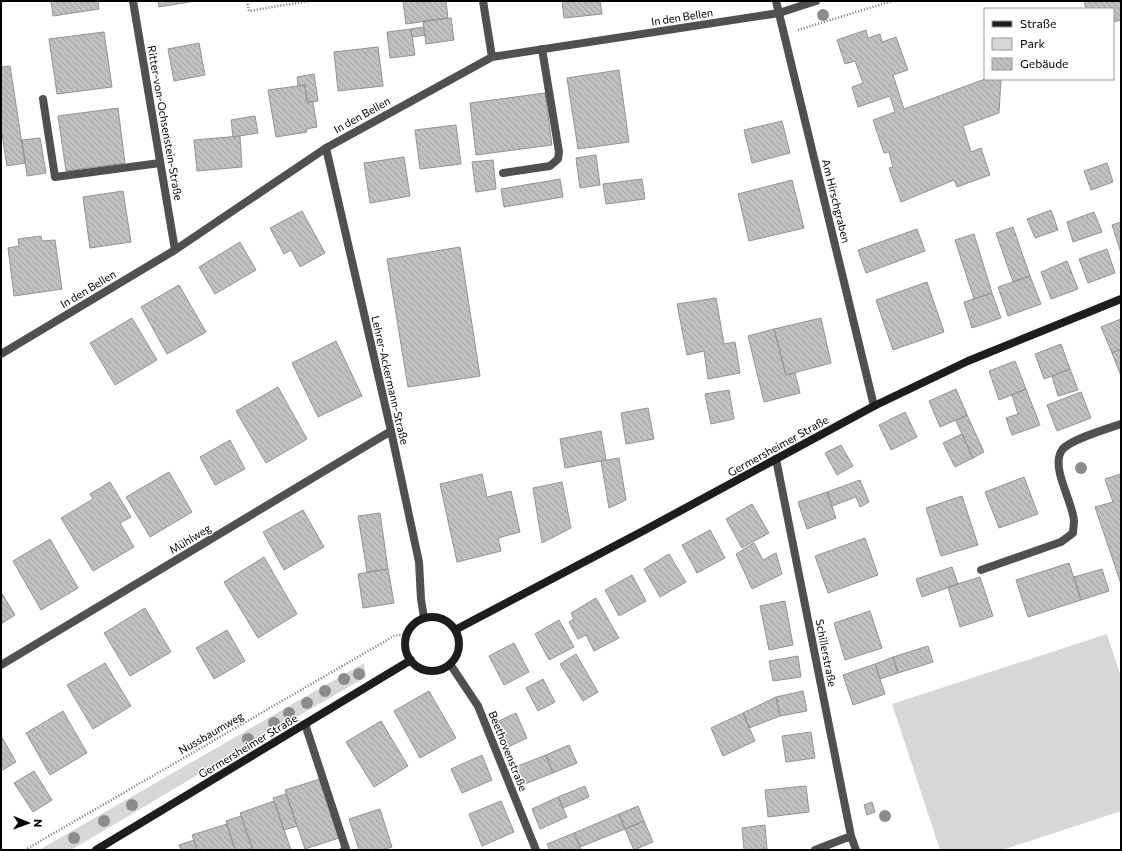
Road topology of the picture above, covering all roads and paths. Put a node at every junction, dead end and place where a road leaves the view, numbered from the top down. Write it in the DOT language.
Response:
graph roads {
  1 [pos="133,1"];
  2 [pos="247,1"];
  3 [pos="308,1"];
  4 [pos="483,1"];
  5 [pos="776,1"];
  6 [pos="816,1"];
  7 [pos="892,1"];
  8 [pos="779,13"];
  9 [pos="784,34"];
  10 [pos="542,49"];
  11 [pos="492,57"];
  12 [pos="43,99"];
  13 [pos="326,148"];
  14 [pos="160,163"];
  15 [pos="503,173"];
  16 [pos="175,250"];
  17 [pos="1121,299"];
  18 [pos="1,354"];
  19 [pos="874,406"];
  20 [pos="1121,424"];
  21 [pos="391,431"];
  22 [pos="776,460"];
  23 [pos="981,570"];
  24 [pos="424,618"];
  25 [pos="455,630"];
  26 [pos="407,634"];
  27 [pos="411,660"];
  28 [pos="450,664"];
  29 [pos="1,665"];
  30 [pos="305,724"];
  31 [pos="851,836"];
  32 [pos="25,850"];
  33 [pos="96,850"];
  34 [pos="344,850"];
  35 [pos="536,850"];
  36 [pos="816,850"];
  37 [pos="856,850"];
  1 -- 14 [label="street, Ritter-von-Ochsenstein-Straße"];
  2 -- 3 [label="path"];
  4 -- 11 [label="street"];
  5 -- 8 [label="street, Am Hirschgraben"];
  6 -- 8 [label="street, In den Bellen"];
  7 -- 9 [label="path"];
  8 -- 9 [label="street, Am Hirschgraben"];
  8 -- 10 [label="street, In den Bellen"];
  9 -- 19 [label="street, Am Hirschgraben"];
  10 -- 11 [label="street, In den Bellen"];
  10 -- 15 [label="street"];
  11 -- 13 [label="street, In den Bellen"];
  12 -- 14 [label="street"];
  13 -- 16 [label="street, In den Bellen"];
  13 -- 21 [label="street, Lehrer-Ackermann-Straße"];
  14 -- 16 [label="street, Ritter-von-Ochsenstein-Straße"];
  16 -- 18 [label="street, In den Bellen"];
  17 -- 19 [label="main road, Germersheimer Straße"];
  19 -- 22 [label="main road, Germersheimer Straße"];
  20 -- 23 [label="street"];
  21 -- 24 [label="street, Lehrer-Ackermann-Straße"];
  21 -- 29 [label="street, Mühlweg"];
  22 -- 25 [label="main road, Germersheimer Straße"];
  22 -- 31 [label="street, Schillerstraße"];
  24 -- 25 [label="main road"];
  24 -- 26 [label="main road"];
  25 -- 28 [label="main road"];
  26 -- 27 [label="main road"];
  26 -- 32 [label="path, Nussbaumweg"];
  27 -- 28 [label="main road"];
  27 -- 30 [label="main road, Germersheimer Straße"];
  28 -- 35 [label="street, Beethovenstraße"];
  30 -- 33 [label="main road, Germersheimer Straße"];
  30 -- 34 [label="street"];
  31 -- 36 [label="street"];
  31 -- 37 [label="street, Schillerstraße"];
}
